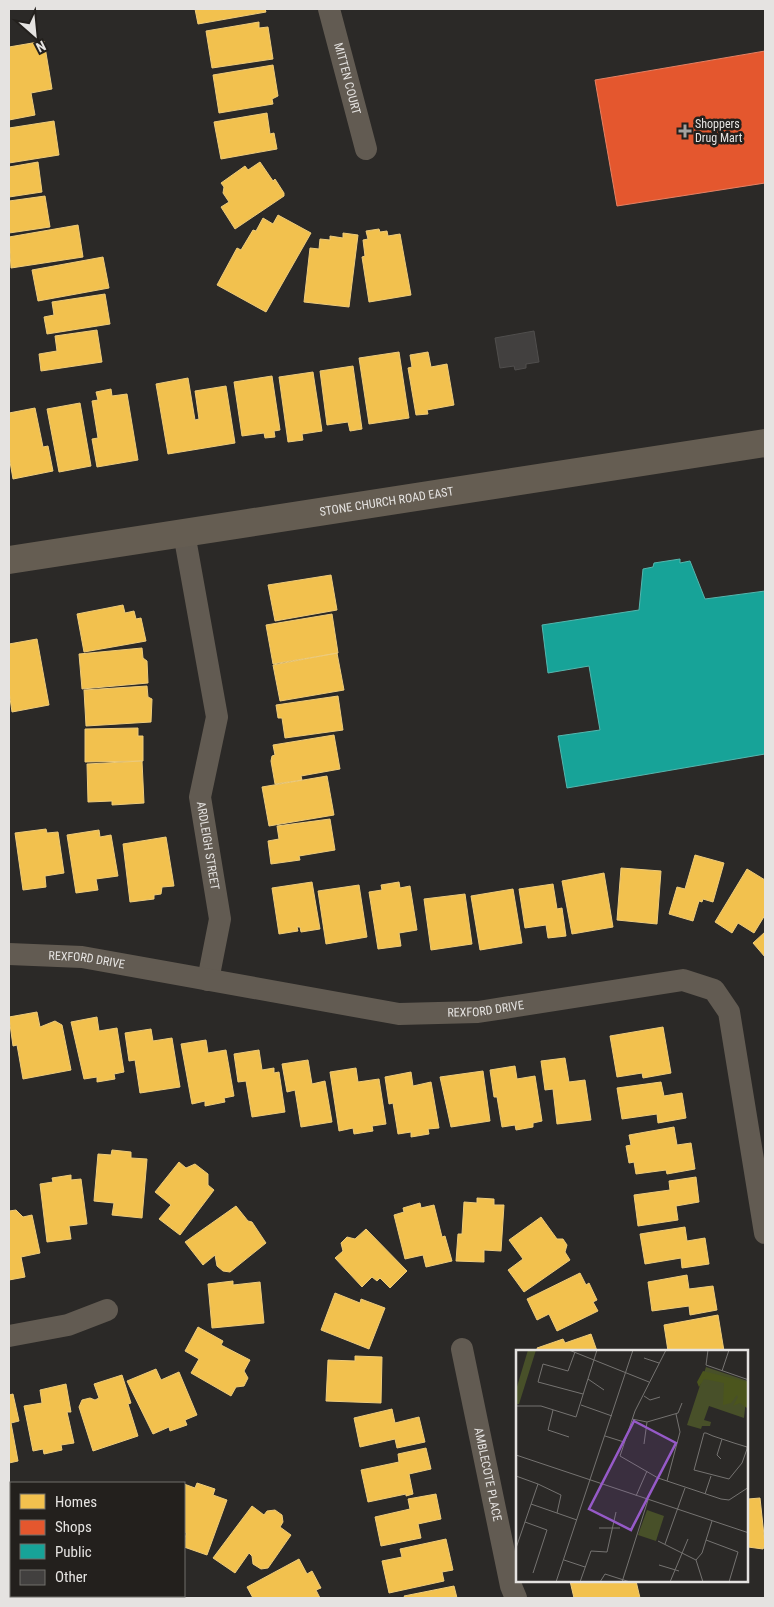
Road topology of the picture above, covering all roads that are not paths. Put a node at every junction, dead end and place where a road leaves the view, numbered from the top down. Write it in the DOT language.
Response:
graph roads {
  1 [pos="329,9"];
  2 [pos="366,149"];
  3 [pos="765,443"];
  4 [pos="184,533"];
  5 [pos="9,560"];
  6 [pos="9,954"];
  7 [pos="208,980"];
  8 [pos="765,1224"];
  9 [pos="107,1310"];
  10 [pos="9,1336"];
  11 [pos="462,1349"];
  12 [pos="516,1598"];
  1 -- 2 [label="street, MITTEN COURT"];
  3 -- 4 [label="main road, STONE CHURCH ROAD EAST"];
  4 -- 5 [label="main road, STONE CHURCH ROAD EAST"];
  4 -- 7 [label="street, ARDLEIGH STREET"];
  6 -- 7 [label="street, REXFORD DRIVE"];
  7 -- 8 [label="street, REXFORD DRIVE"];
  9 -- 10 [label="street"];
  11 -- 12 [label="street, AMBLECOTE PLACE"];
}
